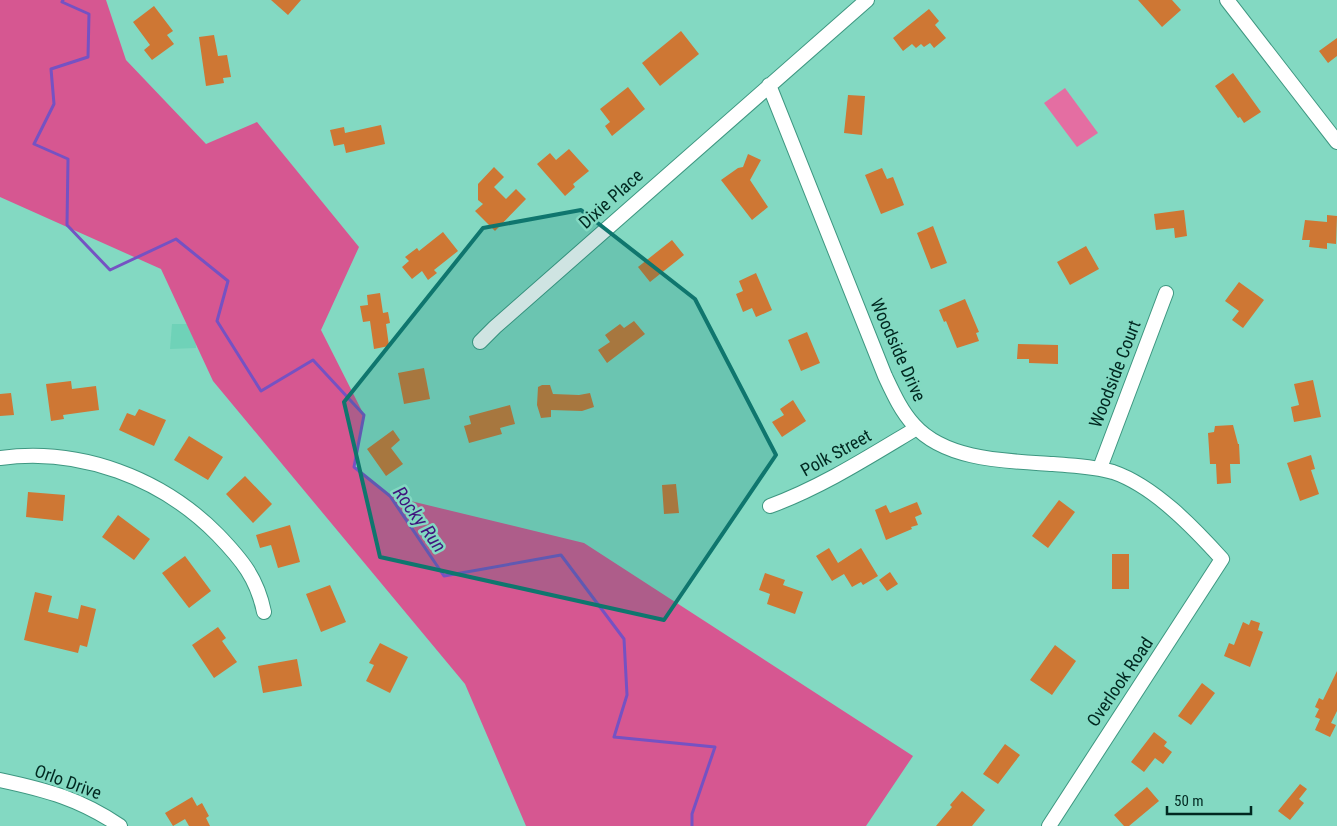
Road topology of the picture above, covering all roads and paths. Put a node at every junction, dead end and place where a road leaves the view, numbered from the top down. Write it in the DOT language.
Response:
graph roads {
  1 [pos="867,0"];
  2 [pos="1227,0"];
  3 [pos="769,85"];
  4 [pos="1337,142"];
  5 [pos="1166,293"];
  6 [pos="480,342"];
  7 [pos="917,428"];
  8 [pos="0,458"];
  9 [pos="1100,468"];
  10 [pos="770,506"];
  11 [pos="1222,559"];
  12 [pos="264,612"];
  13 [pos="0,780"];
  14 [pos="120,826"];
  15 [pos="1049,826"];
  1 -- 3 [label="street"];
  2 -- 4 [label="street"];
  3 -- 6 [label="street, Dixie Place"];
  3 -- 7 [label="street, Woodside Drive"];
  5 -- 9 [label="street, Woodside Court"];
  7 -- 9 [label="street, Woodside Drive"];
  7 -- 10 [label="street, Polk Street"];
  8 -- 12 [label="street"];
  9 -- 11 [label="street, Woodside Drive"];
  11 -- 15 [label="street, Overlook Road"];
  13 -- 14 [label="street, Orlo Drive"];
}
